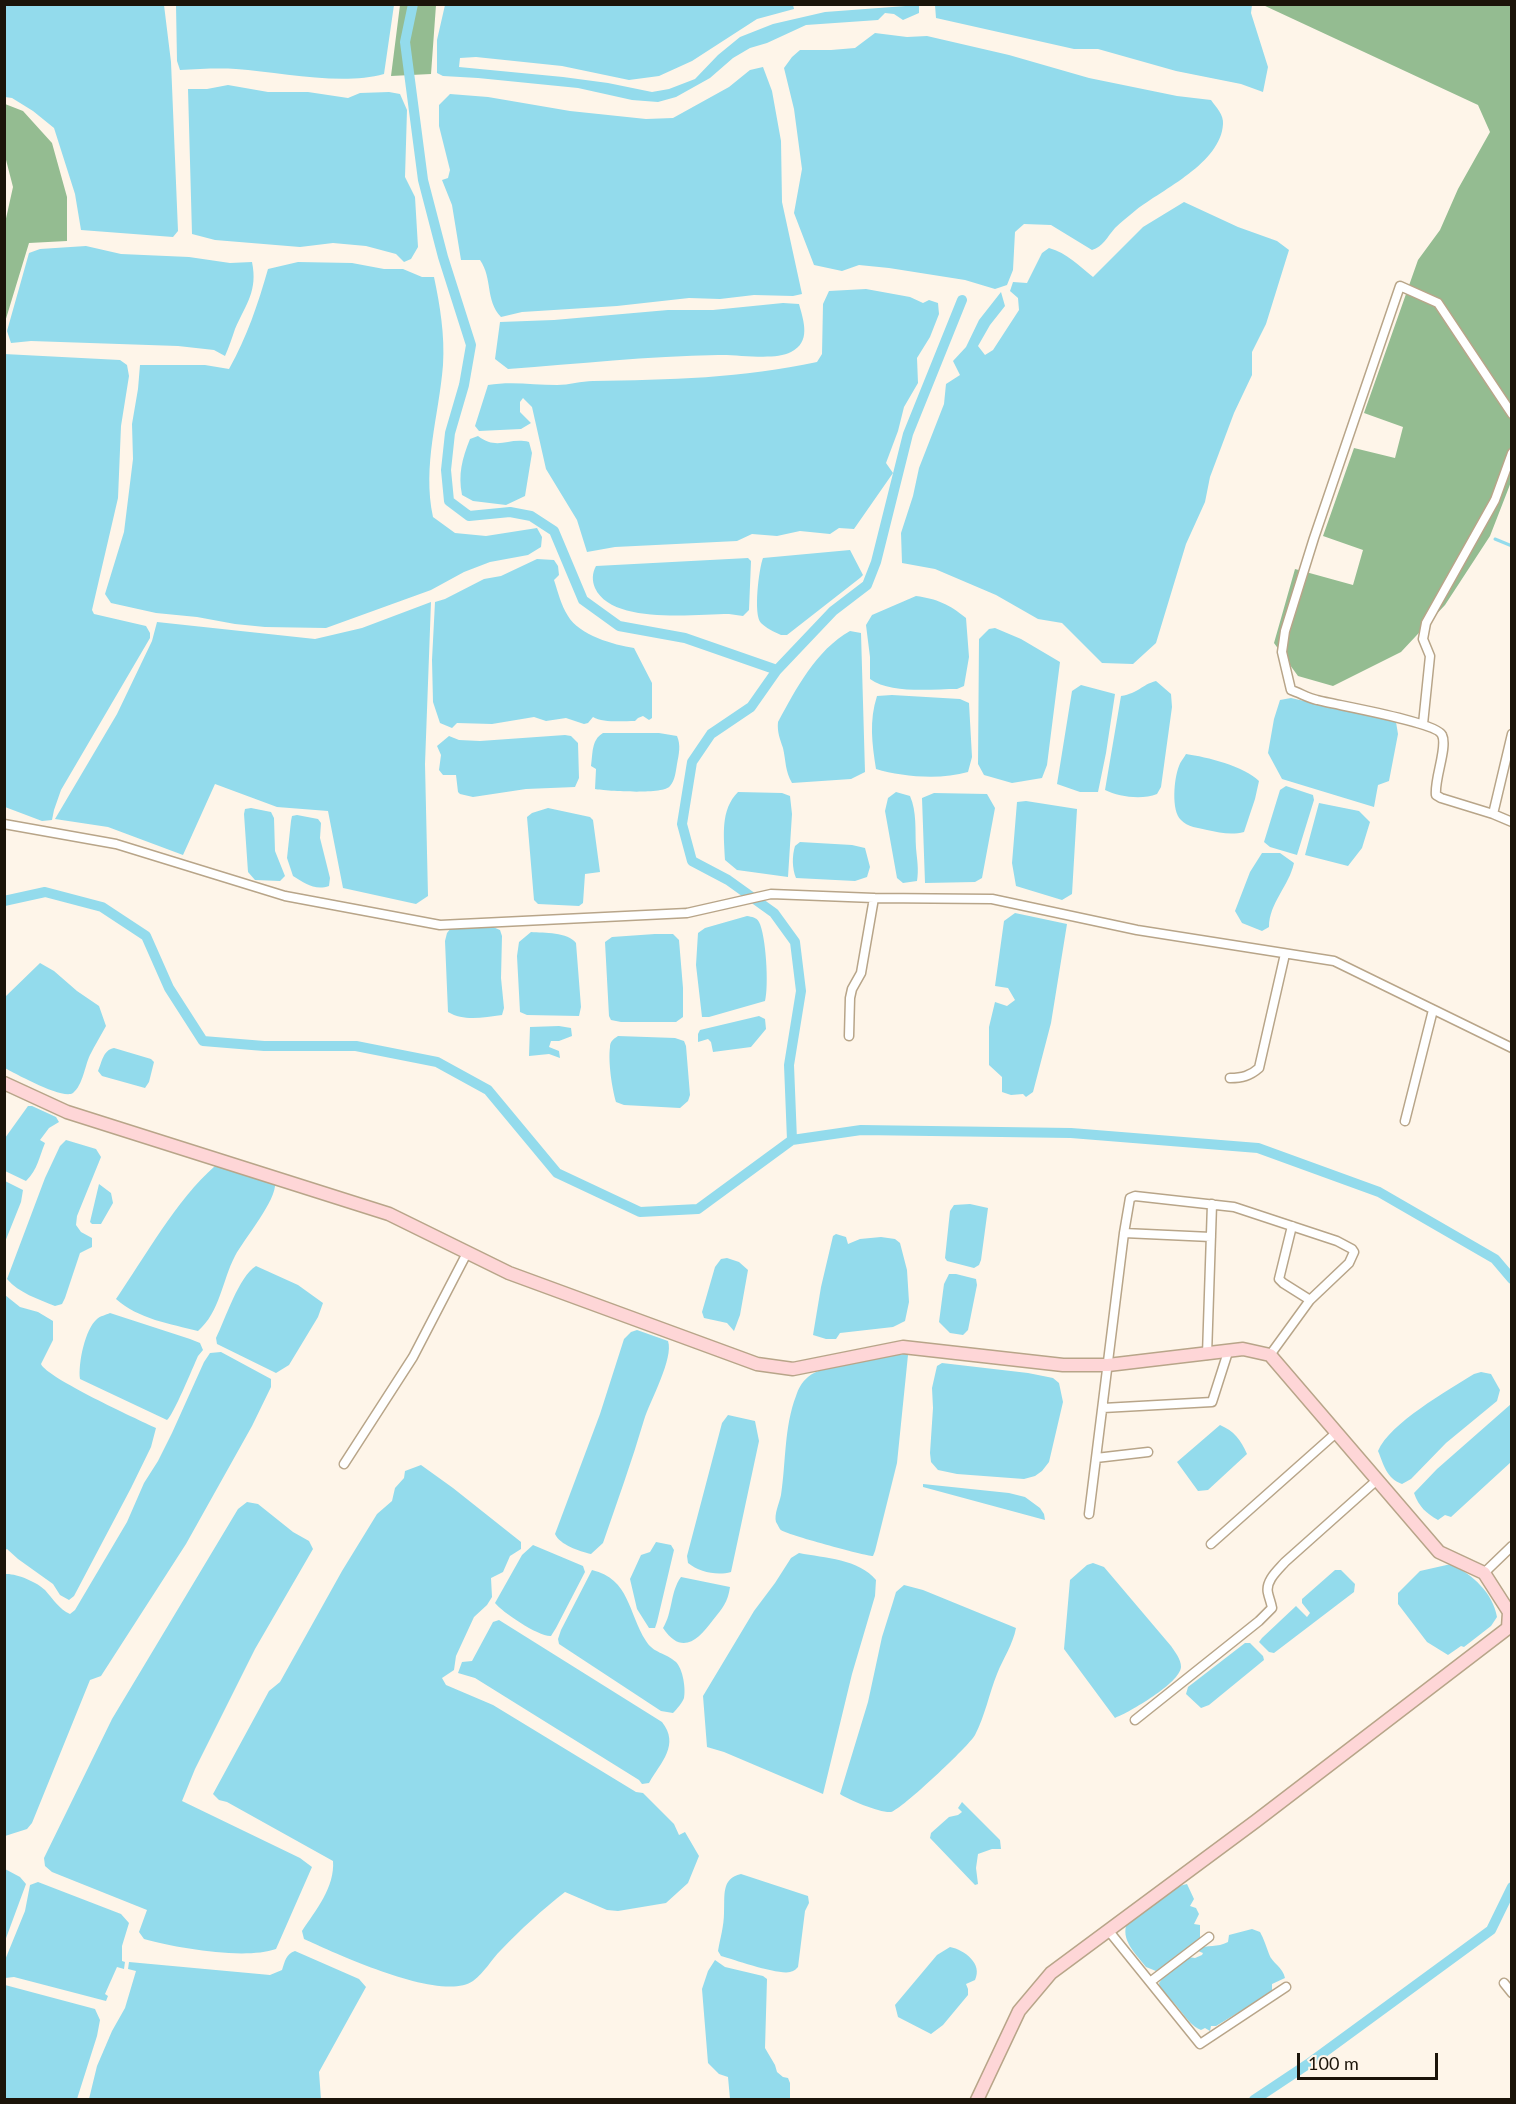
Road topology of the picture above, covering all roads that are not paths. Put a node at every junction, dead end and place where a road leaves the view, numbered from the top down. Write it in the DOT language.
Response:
graph roads {
  1 [pos="1512,414"];
  2 [pos="1512,453"];
  3 [pos="1423,724"];
  4 [pos="1512,734"];
  5 [pos="1493,814"];
  6 [pos="1512,822"];
  7 [pos="4,824"];
  8 [pos="874,898"];
  9 [pos="1285,954"];
  10 [pos="1433,1010"];
  11 [pos="849,1036"];
  12 [pos="1512,1048"];
  13 [pos="1230,1078"];
  14 [pos="4,1083"];
  15 [pos="1405,1121"];
  16 [pos="1212,1204"];
  17 [pos="1292,1226"];
  18 [pos="1124,1233"];
  19 [pos="1211,1237"];
  20 [pos="467,1253"];
  21 [pos="1311,1300"];
  22 [pos="1228,1352"];
  23 [pos="1207,1355"];
  24 [pos="1270,1355"];
  25 [pos="1108,1365"];
  26 [pos="1103,1408"];
  27 [pos="1336,1433"];
  28 [pos="1148,1452"];
  29 [pos="1096,1458"];
  30 [pos="344,1464"];
  31 [pos="1377,1480"];
  32 [pos="1089,1514"];
  33 [pos="1211,1544"];
  34 [pos="1512,1546"];
  35 [pos="1484,1572"];
  36 [pos="1135,1720"];
  37 [pos="1108,1930"];
  38 [pos="1209,1937"];
  39 [pos="1150,1982"];
  40 [pos="1504,1983"];
  41 [pos="1286,1987"];
  42 [pos="1512,1994"];
  43 [pos="976,2100"];
  1 -- 3 [label="street"];
  2 -- 3 [label="street"];
  3 -- 5 [label="street"];
  4 -- 5 [label="street"];
  5 -- 6 [label="street"];
  7 -- 8 [label="street"];
  8 -- 9 [label="street"];
  8 -- 11 [label="street"];
  9 -- 10 [label="street"];
  9 -- 13 [label="street"];
  10 -- 12 [label="street"];
  10 -- 15 [label="street"];
  14 -- 20 [label="street"];
  16 -- 17 [label="street"];
  16 -- 18 [label="street"];
  16 -- 19 [label="street"];
  17 -- 21 [label="street"];
  17 -- 21 [label="street"];
  18 -- 19 [label="street"];
  18 -- 25 [label="street"];
  19 -- 23 [label="street"];
  20 -- 25 [label="street"];
  20 -- 30 [label="street"];
  21 -- 24 [label="street"];
  22 -- 23 [label="street"];
  22 -- 24 [label="street"];
  22 -- 26 [label="street"];
  23 -- 25 [label="street"];
  24 -- 27 [label="street"];
  25 -- 26 [label="street"];
  26 -- 29 [label="street"];
  27 -- 31 [label="street"];
  27 -- 33 [label="street"];
  28 -- 29 [label="street"];
  29 -- 32 [label="street"];
  31 -- 35 [label="street"];
  31 -- 36 [label="street"];
  34 -- 35 [label="street"];
  35 -- 37 [label="street"];
  37 -- 39 [label="street"];
  37 -- 43 [label="street"];
  38 -- 39 [label="street"];
  39 -- 41 [label="street"];
  40 -- 42 [label="street"];
}
